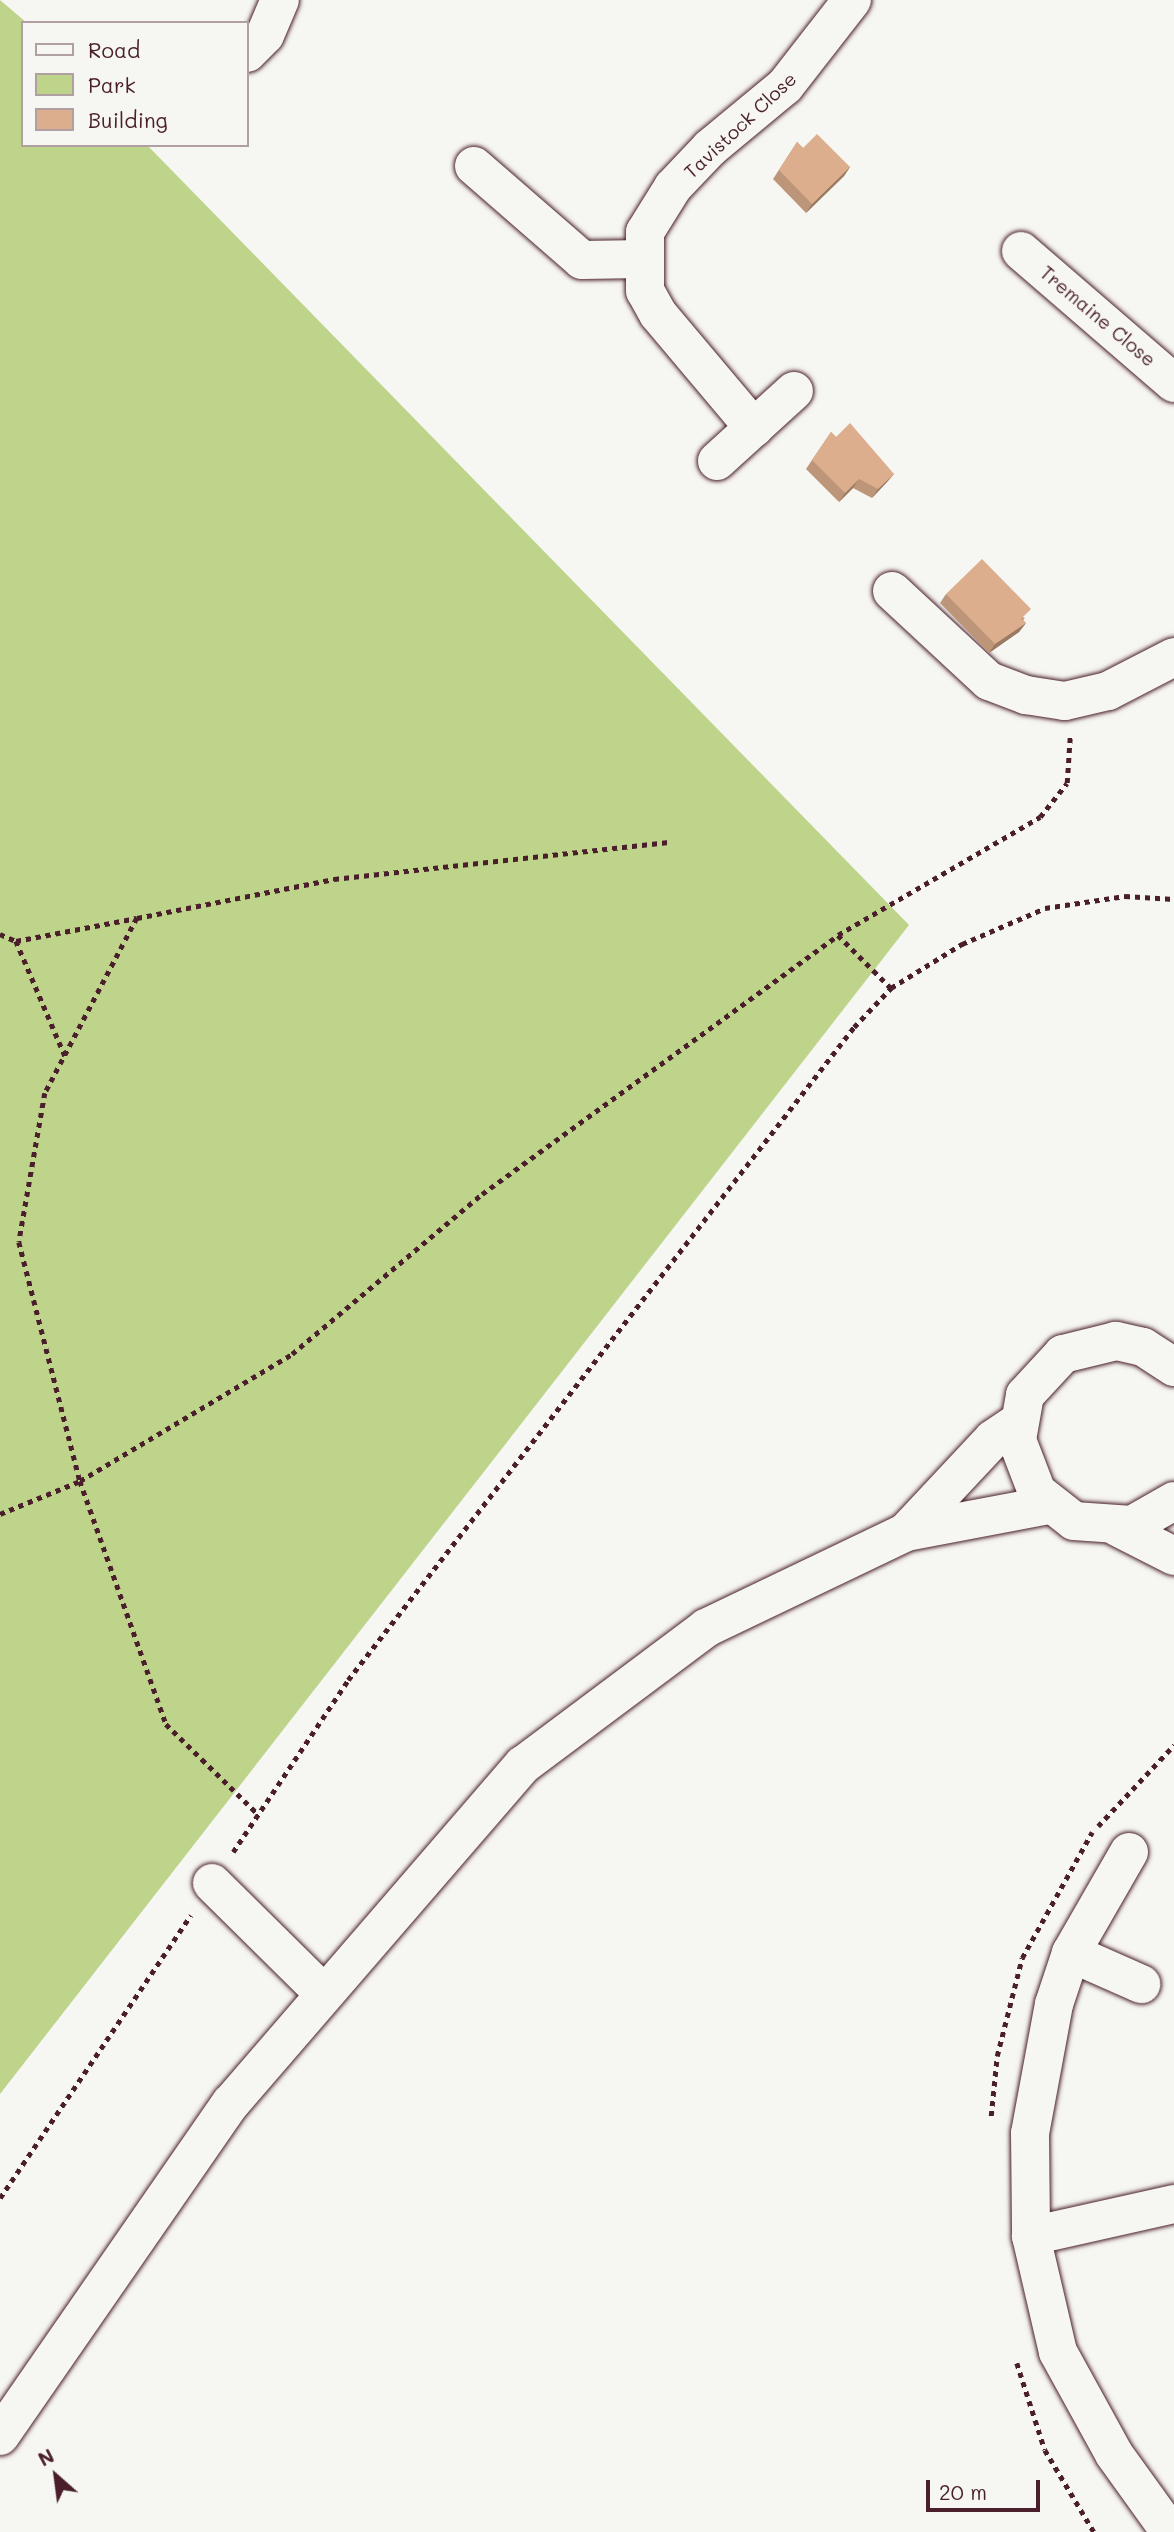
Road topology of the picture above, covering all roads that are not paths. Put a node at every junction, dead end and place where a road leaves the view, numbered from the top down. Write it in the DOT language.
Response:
graph roads {
  1 [pos="280,0"];
  2 [pos="852,0"];
  3 [pos="248,52"];
  4 [pos="474,166"];
  5 [pos="1021,251"];
  6 [pos="643,258"];
  7 [pos="1174,383"];
  8 [pos="794,391"];
  9 [pos="754,428"];
  10 [pos="717,461"];
  11 [pos="892,591"];
  12 [pos="1174,657"];
  13 [pos="1164,1349"];
  14 [pos="1018,1422"];
  15 [pos="1174,1501"];
  16 [pos="1049,1505"];
  17 [pos="1117,1527"];
  18 [pos="906,1532"];
  19 [pos="1174,1556"];
  20 [pos="1129,1852"];
  21 [pos="212,1883"];
  22 [pos="1071,1953"];
  23 [pos="1140,1984"];
  24 [pos="323,1993"];
  25 [pos="1174,2204"];
  26 [pos="1031,2236"];
  27 [pos="0,2436"];
  28 [pos="1170,2532"];
  1 -- 3 [label="main road"];
  2 -- 6 [label="main road, Tavistock Close"];
  4 -- 6 [label="main road"];
  5 -- 7 [label="main road, Tremaine Close"];
  6 -- 9 [label="main road, Tavistock Close"];
  8 -- 9 [label="main road"];
  9 -- 10 [label="main road"];
  11 -- 12 [label="main road"];
  13 -- 14 [label="main road"];
  14 -- 16 [label="main road"];
  14 -- 18 [label="main road"];
  15 -- 17 [label="main road"];
  16 -- 17 [label="main road"];
  16 -- 18 [label="main road"];
  17 -- 19 [label="main road"];
  18 -- 24 [label="main road"];
  20 -- 22 [label="main road"];
  21 -- 24 [label="main road"];
  22 -- 23 [label="main road"];
  22 -- 26 [label="main road"];
  24 -- 27 [label="main road"];
  25 -- 26 [label="main road"];
  26 -- 28 [label="main road"];
}
